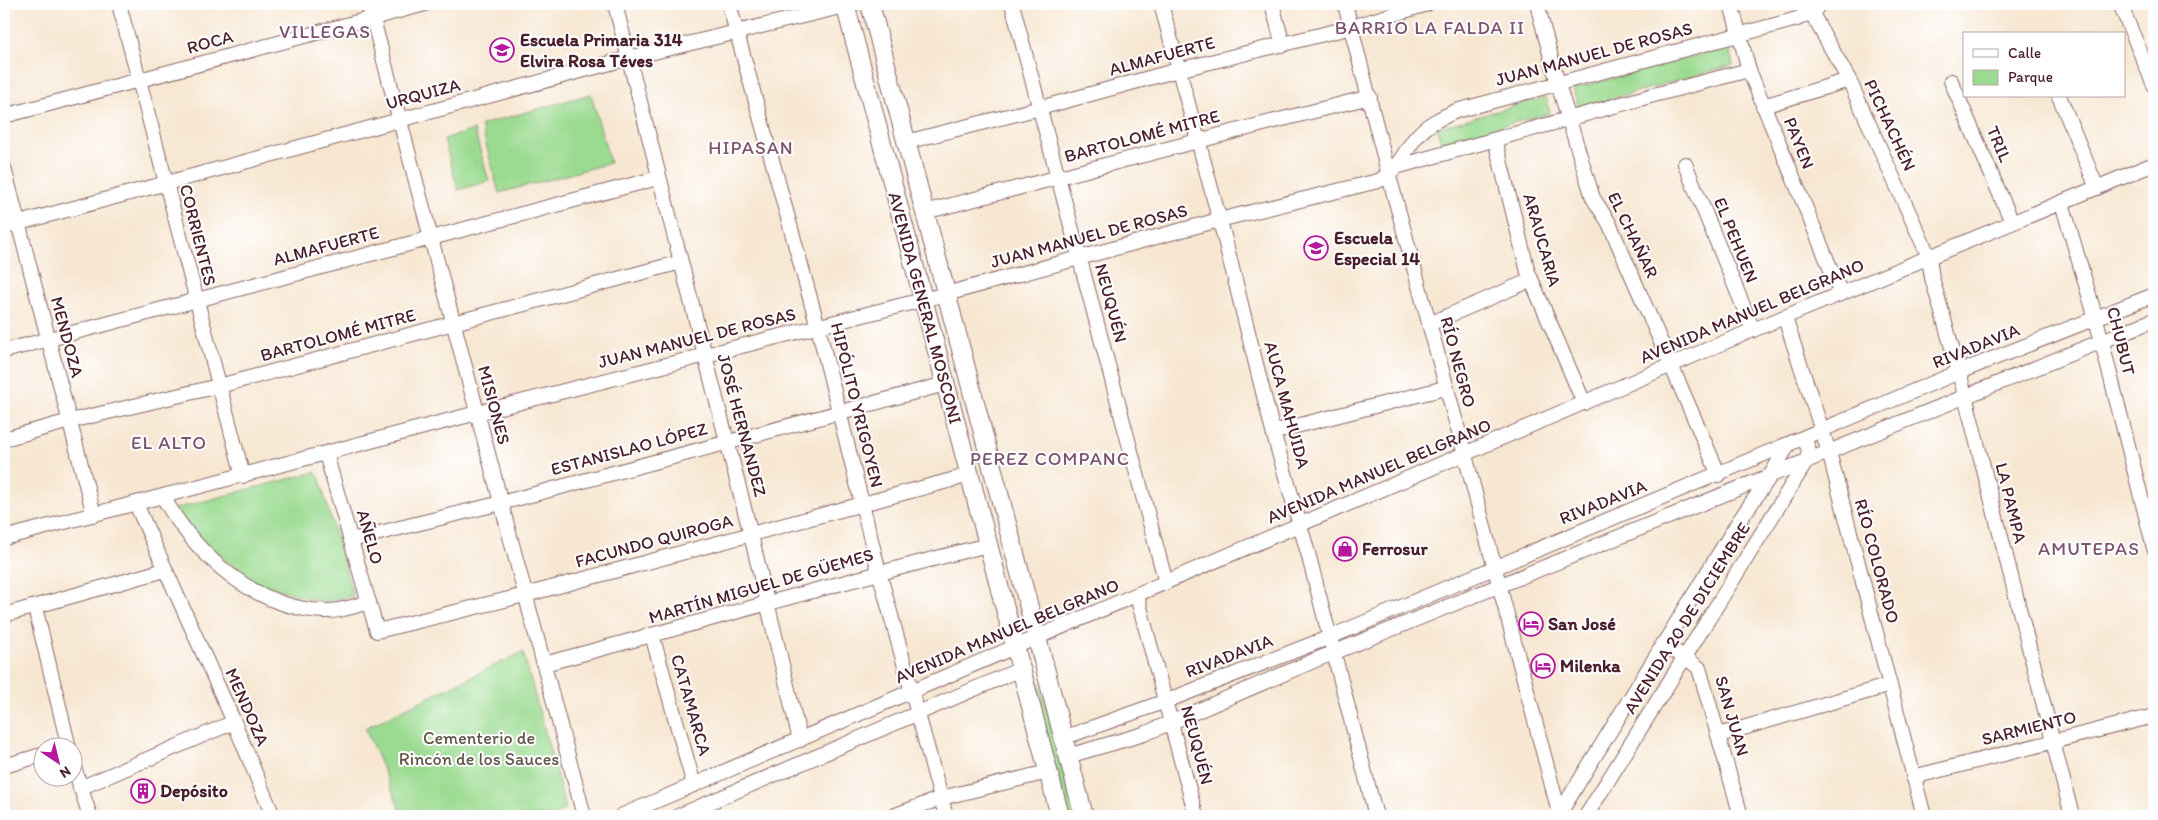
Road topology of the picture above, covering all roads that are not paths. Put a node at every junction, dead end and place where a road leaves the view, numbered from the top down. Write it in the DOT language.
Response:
graph roads {
  1 [pos="119,4"];
  2 [pos="425,4"];
  3 [pos="615,4"];
  4 [pos="729,4"];
  5 [pos="848,4"];
  6 [pos="870,4"];
  7 [pos="1012,4"];
  8 [pos="1161,4"];
  9 [pos="1272,4"];
  10 [pos="1345,4"];
  11 [pos="1427,4"];
  12 [pos="1537,4"];
  13 [pos="1731,4"];
  14 [pos="2120,4"];
  15 [pos="1815,8"];
  16 [pos="370,10"];
  17 [pos="1352,27"];
  18 [pos="738,33"];
  19 [pos="1738,34"];
  20 [pos="1283,45"];
  21 [pos="629,58"];
  22 [pos="1178,70"];
  23 [pos="1749,70"];
  24 [pos="139,80"];
  25 [pos="1849,80"];
  26 [pos="1951,81"];
  27 [pos="1558,84"];
  28 [pos="2154,85"];
  29 [pos="1370,97"];
  30 [pos="2060,98"];
  31 [pos="1764,106"];
  32 [pos="1040,108"];
  33 [pos="4,116"];
  34 [pos="399,119"];
  35 [pos="1569,119"];
  36 [pos="1198,140"];
  37 [pos="1496,140"];
  38 [pos="906,142"];
  39 [pos="1685,164"];
  40 [pos="2154,164"];
  41 [pos="4,168"];
  42 [pos="1392,172"];
  43 [pos="658,178"];
  44 [pos="1060,178"];
  45 [pos="165,184"];
  46 [pos="2098,188"];
  47 [pos="2062,202"];
  48 [pos="925,212"];
  49 [pos="1219,220"];
  50 [pos="2012,222"];
  51 [pos="18,223"];
  52 [pos="4,227"];
  53 [pos="430,237"];
  54 [pos="1929,257"];
  55 [pos="1080,258"];
  56 [pos="681,262"];
  57 [pos="1531,280"];
  58 [pos="946,294"];
  59 [pos="1841,294"];
  60 [pos="2154,295"];
  61 [pos="923,300"];
  62 [pos="195,301"];
  63 [pos="1785,318"];
  64 [pos="2096,319"];
  65 [pos="2154,320"];
  66 [pos="454,324"];
  67 [pos="1429,324"];
  68 [pos="818,326"];
  69 [pos="1752,330"];
  70 [pos="48,340"];
  71 [pos="2101,341"];
  72 [pos="4,351"];
  73 [pos="705,355"];
  74 [pos="1672,365"];
  75 [pos="1959,372"];
  76 [pos="945,384"];
  77 [pos="219,386"];
  78 [pos="1445,388"];
  79 [pos="1965,396"];
  80 [pos="1584,403"];
  81 [pos="839,412"];
  82 [pos="477,413"];
  83 [pos="70,421"];
  84 [pos="1273,432"];
  85 [pos="1822,432"];
  86 [pos="4,439"];
  87 [pos="1802,440"];
  88 [pos="728,442"];
  89 [pos="1788,445"];
  90 [pos="1829,452"];
  91 [pos="326,454"];
  92 [pos="1465,454"];
  93 [pos="1806,462"];
  94 [pos="970,475"];
  95 [pos="1719,475"];
  96 [pos="243,476"];
  97 [pos="1769,478"];
  98 [pos="163,497"];
  99 [pos="501,503"];
  100 [pos="136,504"];
  101 [pos="863,505"];
  102 [pos="94,515"];
  103 [pos="1300,526"];
  104 [pos="751,534"];
  105 [pos="4,538"];
  106 [pos="351,540"];
  107 [pos="988,544"];
  108 [pos="2154,548"];
  109 [pos="1494,566"];
  110 [pos="164,570"];
  111 [pos="879,572"];
  112 [pos="1166,583"];
  113 [pos="1499,586"];
  114 [pos="525,595"];
  115 [pos="1137,596"];
  116 [pos="369,602"];
  117 [pos="768,604"];
  118 [pos="35,607"];
  119 [pos="4,615"];
  120 [pos="377,631"];
  121 [pos="652,635"];
  122 [pos="1330,637"];
  123 [pos="1037,638"];
  124 [pos="1662,644"];
  125 [pos="1015,648"];
  126 [pos="1334,653"];
  127 [pos="1685,657"];
  128 [pos="544,664"];
  129 [pos="1021,669"];
  130 [pos="1890,685"];
  131 [pos="913,691"];
  132 [pos="1166,701"];
  133 [pos="918,713"];
  134 [pos="2154,716"];
  135 [pos="1172,721"];
  136 [pos="234,722"];
  137 [pos="1719,735"];
  138 [pos="67,738"];
  139 [pos="1063,738"];
  140 [pos="800,740"];
  141 [pos="2052,742"];
  142 [pos="1068,756"];
  143 [pos="32,758"];
  144 [pos="4,766"];
  145 [pos="1048,772"];
  146 [pos="1914,777"];
  147 [pos="694,785"];
  148 [pos="82,787"];
  149 [pos="80,788"];
  150 [pos="941,798"];
  151 [pos="90,816"];
  152 [pos="273,816"];
  153 [pos="584,816"];
  154 [pos="621,816"];
  155 [pos="678,816"];
  156 [pos="893,816"];
  157 [pos="946,816"];
  158 [pos="1060,816"];
  159 [pos="1084,816"];
  160 [pos="1196,816"];
  161 [pos="1376,816"];
  162 [pos="1558,816"];
  163 [pos="1586,816"];
  164 [pos="1740,816"];
  165 [pos="1924,816"];
  166 [pos="2072,816"];
  1 -- 24 [label="street, CORRIENTES"];
  2 -- 16 [label="street, ROCA"];
  3 -- 21 [label="street, JOSÉ HERNANDEZ"];
  4 -- 18 [label="street, HIPÓLITO YRIGOYEN"];
  5 -- 18 [label="street, URQUIZA"];
  5 -- 61 [label="main road, AVENIDA GENERAL MOSCONI"];
  6 -- 38 [label="main road, AVENIDA GENERAL MOSCONI"];
  7 -- 32 [label="street, NEUQUÉN"];
  8 -- 22 [label="street, AUCA MAHUIDA"];
  9 -- 20 [label="street"];
  10 -- 17 [label="street, RÍO NEGRO"];
  11 -- 17 [label="street, ALMAFUERTE"];
  12 -- 27 [label="street, EL CHAÑAR"];
  13 -- 19 [label="street, PAYEN"];
  14 -- 28 [label="street"];
  15 -- 19 [label="street, JUAN MANUEL DE ROSAS"];
  15 -- 25 [label="street, PICHACHÉN"];
  16 -- 24 [label="street, ROCA"];
  16 -- 34 [label="street, MISIONES"];
  17 -- 20 [label="street, ALMAFUERTE"];
  17 -- 29 [label="street, RÍO NEGRO"];
  18 -- 21 [label="street, URQUIZA"];
  18 -- 68 [label="street, HIPÓLITO YRIGOYEN"];
  19 -- 23 [label="street, PAYEN"];
  19 -- 27 [label="street, JUAN MANUEL DE ROSAS"];
  20 -- 22 [label="street, ALMAFUERTE"];
  21 -- 34 [label="street, URQUIZA"];
  21 -- 43 [label="street, JOSÉ HERNANDEZ"];
  22 -- 32 [label="street, ALMAFUERTE"];
  22 -- 36 [label="street, AUCA MAHUIDA"];
  23 -- 31 [label="street, PAYEN"];
  23 -- 35 [label="street, JUAN MANUEL DE ROSAS"];
  24 -- 33 [label="street, ROCA"];
  24 -- 45 [label="street, CORRIENTES"];
  25 -- 31 [label="street"];
  25 -- 54 [label="street, PICHACHÉN"];
  26 -- 50 [label="street, TRIL"];
  27 -- 35 [label="street, EL CHAÑAR"];
  27 -- 42 [label="street, JUAN MANUEL DE ROSAS"];
  29 -- 36 [label="street, BARTOLOMÉ MITRE"];
  29 -- 42 [label="street, RÍO NEGRO"];
  30 -- 46 [label="street"];
  31 -- 59 [label="street, PAYEN"];
  32 -- 38 [label="street, ALMAFUERTE"];
  32 -- 44 [label="street, NEUQUÉN"];
  34 -- 45 [label="street, URQUIZA"];
  34 -- 53 [label="street, MISIONES"];
  35 -- 37 [label="street, JUAN MANUEL DE ROSAS"];
  35 -- 74 [label="street, EL CHAÑAR"];
  36 -- 44 [label="street, BARTOLOMÉ MITRE"];
  36 -- 49 [label="street, AUCA MAHUIDA"];
  37 -- 42 [label="street, JUAN MANUEL DE ROSAS"];
  37 -- 57 [label="street, ARAUCARIA"];
  38 -- 48 [label="main road, AVENIDA GENERAL MOSCONI"];
  39 -- 69 [label="street, EL PEHUEN"];
  40 -- 46 [label="street, AVENIDA MANUEL BELGRANO"];
  41 -- 51 [label="street, MENDOZA"];
  42 -- 49 [label="street, JUAN MANUEL DE ROSAS"];
  42 -- 67 [label="street, RÍO NEGRO"];
  43 -- 53 [label="street, ALMAFUERTE"];
  43 -- 56 [label="street, JOSÉ HERNANDEZ"];
  44 -- 48 [label="street, BARTOLOMÉ MITRE"];
  44 -- 55 [label="street, NEUQUÉN"];
  45 -- 51 [label="street, URQUIZA"];
  45 -- 62 [label="street, CORRIENTES"];
  46 -- 47 [label="street, AVENIDA MANUEL BELGRANO"];
  47 -- 50 [label="street, AVENIDA MANUEL BELGRANO"];
  47 -- 64 [label="street, CHUBUT"];
  48 -- 58 [label="main road, AVENIDA GENERAL MOSCONI"];
  49 -- 55 [label="street, JUAN MANUEL DE ROSAS"];
  49 -- 84 [label="street, AUCA MAHUIDA"];
  50 -- 54 [label="street, AVENIDA MANUEL BELGRANO"];
  51 -- 52 [label="street, URQUIZA"];
  51 -- 70 [label="street, MENDOZA"];
  53 -- 62 [label="street, ALMAFUERTE"];
  53 -- 66 [label="street, MISIONES"];
  54 -- 59 [label="street, AVENIDA MANUEL BELGRANO"];
  54 -- 75 [label="street, LA PAMPA"];
  55 -- 58 [label="street, JUAN MANUEL DE ROSAS"];
  55 -- 112 [label="street, NEUQUÉN"];
  56 -- 66 [label="street, BARTOLOMÉ MITRE"];
  56 -- 73 [label="street, JOSÉ HERNANDEZ"];
  57 -- 67 [label="street"];
  57 -- 80 [label="street, ARAUCARIA"];
  58 -- 61 [label="street, JUAN MANUEL DE ROSAS"];
  58 -- 123 [label="main road, AVENIDA GENERAL MOSCONI"];
  59 -- 63 [label="street, AVENIDA MANUEL BELGRANO"];
  60 -- 64 [label="street, RIVADAVIA"];
  61 -- 68 [label="street, JUAN MANUEL DE ROSAS"];
  61 -- 76 [label="main road, AVENIDA GENERAL MOSCONI"];
  62 -- 70 [label="street, ALMAFUERTE"];
  62 -- 77 [label="street, CORRIENTES"];
  63 -- 69 [label="street, AVENIDA MANUEL BELGRANO"];
  63 -- 85 [label="street, RÍO COLORADO"];
  64 -- 71 [label="street, CHUBUT"];
  64 -- 75 [label="street, RIVADAVIA"];
  65 -- 71 [label="street, RIVADAVIA"];
  66 -- 77 [label="street, BARTOLOMÉ MITRE"];
  66 -- 82 [label="street, MISIONES"];
  67 -- 78 [label="street, RÍO NEGRO"];
  68 -- 73 [label="street, JUAN MANUEL DE ROSAS"];
  68 -- 81 [label="street, HIPÓLITO YRIGOYEN"];
  69 -- 74 [label="street, AVENIDA MANUEL BELGRANO"];
  70 -- 72 [label="street, ALMAFUERTE"];
  70 -- 83 [label="street, MENDOZA"];
  71 -- 79 [label="street, RIVADAVIA"];
  71 -- 108 [label="street, CHUBUT"];
  73 -- 82 [label="street, JUAN MANUEL DE ROSAS"];
  73 -- 88 [label="street, JOSÉ HERNANDEZ"];
  74 -- 80 [label="street, AVENIDA MANUEL BELGRANO"];
  74 -- 95 [label="street, EL CHAÑAR"];
  75 -- 79 [label="street, LA PAMPA"];
  75 -- 85 [label="street, RIVADAVIA"];
  76 -- 81 [label="street, ESTANISLAO LÓPEZ"];
  76 -- 94 [label="main road, AVENIDA GENERAL MOSCONI"];
  77 -- 83 [label="street, BARTOLOMÉ MITRE"];
  77 -- 96 [label="street, CORRIENTES"];
  78 -- 84 [label="street"];
  78 -- 92 [label="street, RÍO NEGRO"];
  79 -- 90 [label="street, RIVADAVIA"];
  79 -- 141 [label="street, LA PAMPA"];
  80 -- 92 [label="street, AVENIDA MANUEL BELGRANO"];
  81 -- 88 [label="street, ESTANISLAO LÓPEZ"];
  81 -- 101 [label="street, HIPÓLITO YRIGOYEN"];
  82 -- 91 [label="street, JUAN MANUEL DE ROSAS"];
  82 -- 99 [label="street, MISIONES"];
  83 -- 86 [label="street, BARTOLOMÉ MITRE"];
  83 -- 102 [label="street, MENDOZA"];
  84 -- 103 [label="street, AUCA MAHUIDA"];
  85 -- 87 [label="street, RIVADAVIA"];
  85 -- 90 [label="street, RÍO COLORADO"];
  87 -- 89 [label="street, RIVADAVIA"];
  87 -- 93 [label="street"];
  88 -- 99 [label="street, ESTANISLAO LÓPEZ"];
  88 -- 104 [label="street, JOSÉ HERNANDEZ"];
  89 -- 95 [label="street, RIVADAVIA"];
  89 -- 97 [label="street, AVENIDA 20 DE DICIEMBRE"];
  90 -- 93 [label="street, RIVADAVIA"];
  90 -- 130 [label="street, RÍO COLORADO"];
  91 -- 96 [label="street, JUAN MANUEL DE ROSAS"];
  91 -- 106 [label="street, AÑELO"];
  92 -- 103 [label="street, AVENIDA MANUEL BELGRANO"];
  92 -- 109 [label="street, RÍO NEGRO"];
  93 -- 97 [label="street, RIVADAVIA"];
  93 -- 127 [label="street, AVENIDA 20 DE DICIEMBRE"];
  94 -- 101 [label="street, FACUNDO QUIROGA"];
  94 -- 107 [label="main road, AVENIDA GENERAL MOSCONI"];
  95 -- 109 [label="street, RIVADAVIA"];
  96 -- 98 [label="street, JUAN MANUEL DE ROSAS"];
  97 -- 113 [label="street, RIVADAVIA"];
  97 -- 124 [label="street, AVENIDA 20 DE DICIEMBRE"];
  98 -- 100 [label="street, JUAN MANUEL DE ROSAS"];
  98 -- 116 [label="street"];
  99 -- 106 [label="street, ESTANISLAO LÓPEZ"];
  99 -- 114 [label="street, MISIONES"];
  100 -- 102 [label="street, JUAN MANUEL DE ROSAS"];
  100 -- 110 [label="street, MENDOZA"];
  101 -- 104 [label="street, FACUNDO QUIROGA"];
  101 -- 111 [label="street, HIPÓLITO YRIGOYEN"];
  102 -- 105 [label="street, JUAN MANUEL DE ROSAS"];
  103 -- 112 [label="street, AVENIDA MANUEL BELGRANO"];
  103 -- 122 [label="street, AUCA MAHUIDA"];
  104 -- 114 [label="street, FACUNDO QUIROGA"];
  104 -- 117 [label="street, JOSÉ HERNANDEZ"];
  106 -- 116 [label="street, AÑELO"];
  107 -- 111 [label="street, MARTÍN MIGUEL DE GÜEMES"];
  107 -- 125 [label="main road, AVENIDA GENERAL MOSCONI"];
  109 -- 113 [label="street, RÍO NEGRO"];
  109 -- 122 [label="street, RIVADAVIA"];
  110 -- 118 [label="street"];
  110 -- 136 [label="street, MENDOZA"];
  111 -- 117 [label="street, MARTÍN MIGUEL DE GÜEMES"];
  111 -- 131 [label="street, HIPÓLITO YRIGOYEN"];
  112 -- 115 [label="street, AVENIDA MANUEL BELGRANO"];
  113 -- 126 [label="street, RIVADAVIA"];
  113 -- 162 [label="street, RÍO NEGRO"];
  114 -- 120 [label="street, FACUNDO QUIROGA"];
  114 -- 128 [label="street, MISIONES"];
  115 -- 123 [label="street, AVENIDA MANUEL BELGRANO"];
  115 -- 132 [label="street, NEUQUÉN"];
  116 -- 120 [label="street, AÑELO"];
  117 -- 121 [label="street, MARTÍN MIGUEL DE GÜEMES"];
  117 -- 140 [label="street, JOSÉ HERNANDEZ"];
  118 -- 119 [label="street"];
  118 -- 138 [label="street"];
  121 -- 128 [label="street, MARTÍN MIGUEL DE GÜEMES"];
  121 -- 147 [label="street, CATAMARCA"];
  122 -- 126 [label="street, AUCA MAHUIDA"];
  122 -- 132 [label="street, RIVADAVIA"];
  123 -- 125 [label="street, AVENIDA MANUEL BELGRANO"];
  123 -- 139 [label="main road, AVENIDA GENERAL MOSCONI"];
  124 -- 127 [label="street, SAN JUAN"];
  124 -- 162 [label="street, AVENIDA 20 DE DICIEMBRE"];
  125 -- 129 [label="main road, AVENIDA GENERAL MOSCONI"];
  125 -- 131 [label="street, AVENIDA MANUEL BELGRANO"];
  126 -- 135 [label="street, RIVADAVIA"];
  126 -- 161 [label="street, AUCA MAHUIDA"];
  127 -- 137 [label="street, SAN JUAN"];
  127 -- 163 [label="street, AVENIDA 20 DE DICIEMBRE"];
  128 -- 153 [label="street, MISIONES"];
  129 -- 133 [label="street"];
  129 -- 145 [label="main road, AVENIDA GENERAL MOSCONI"];
  130 -- 137 [label="street"];
  130 -- 146 [label="street, RÍO COLORADO"];
  131 -- 133 [label="street, HIPÓLITO YRIGOYEN"];
  131 -- 140 [label="street, AVENIDA MANUEL BELGRANO"];
  132 -- 135 [label="street, NEUQUÉN"];
  132 -- 139 [label="street, RIVADAVIA"];
  133 -- 150 [label="street, HIPÓLITO YRIGOYEN"];
  133 -- 155 [label="street"];
  134 -- 141 [label="street, SARMIENTO"];
  135 -- 142 [label="street, RIVADAVIA"];
  135 -- 160 [label="street, NEUQUÉN"];
  136 -- 148 [label="street"];
  136 -- 152 [label="street, MENDOZA"];
  137 -- 164 [label="street, SAN JUAN"];
  139 -- 142 [label="main road, AVENIDA GENERAL MOSCONI"];
  140 -- 147 [label="street, AVENIDA MANUEL BELGRANO"];
  141 -- 146 [label="street, SARMIENTO"];
  141 -- 166 [label="street, LA PAMPA"];
  142 -- 159 [label="main road, AVENIDA GENERAL MOSCONI"];
  143 -- 144 [label="street"];
  145 -- 150 [label="street"];
  145 -- 158 [label="main road, AVENIDA GENERAL MOSCONI"];
  146 -- 165 [label="street, RÍO COLORADO"];
  147 -- 154 [label="street, AVENIDA MANUEL BELGRANO"];
  149 -- 151 [label="street"];
  150 -- 156 [label="street"];
  150 -- 157 [label="street, HIPÓLITO YRIGOYEN"];
}
